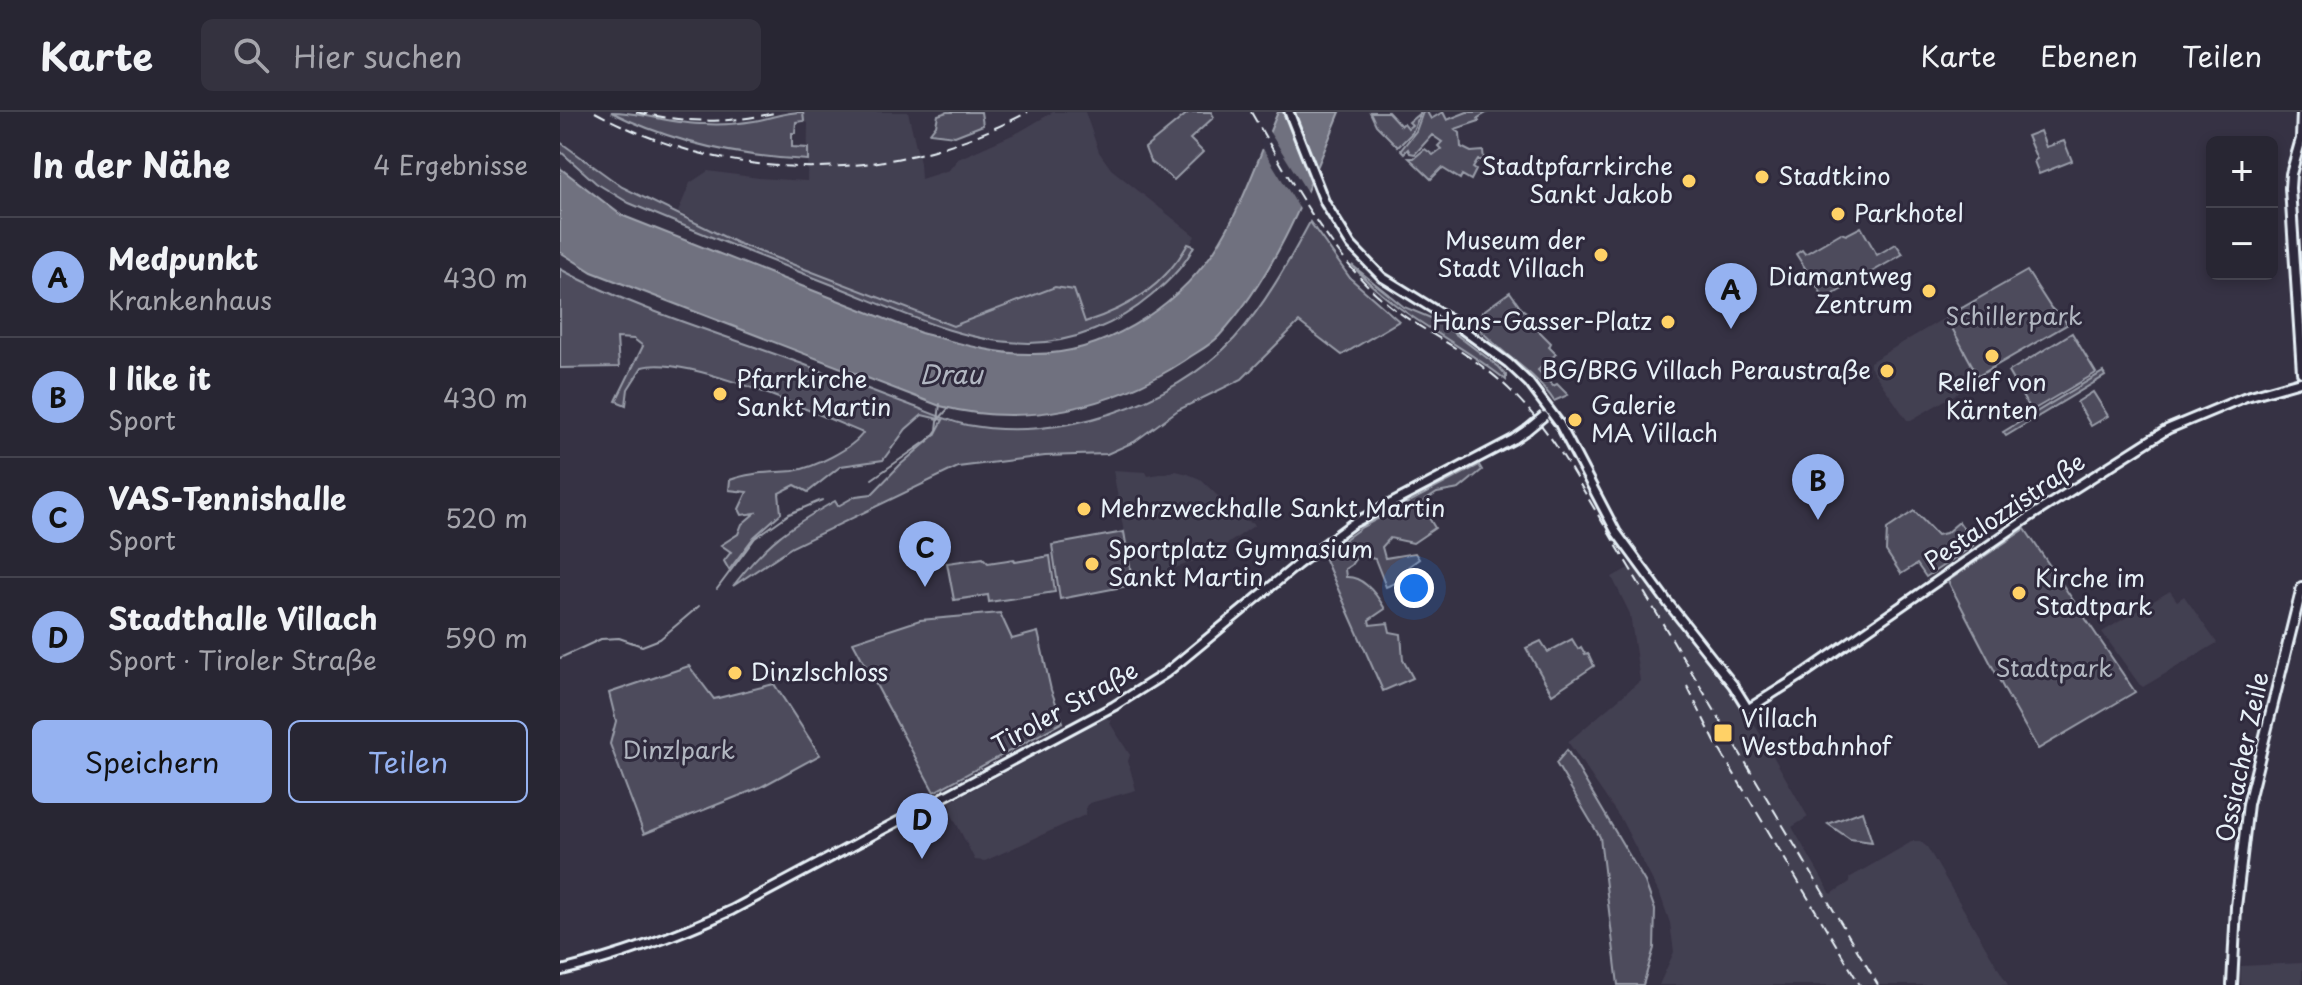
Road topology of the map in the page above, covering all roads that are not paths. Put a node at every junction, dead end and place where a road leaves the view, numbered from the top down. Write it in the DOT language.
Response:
graph roads {
  1 [pos="1289,112"];
  2 [pos="2301,114"];
  3 [pos="2299,281"];
  4 [pos="2302,372"];
  5 [pos="2302,381"];
  6 [pos="1548,415"];
  7 [pos="2302,587"];
  8 [pos="560,971"];
  9 [pos="2232,985"];
  1 -- 6 [label="main road"];
  2 -- 3 [label="main road"];
  3 -- 4 [label="main road"];
  5 -- 6 [label="main road, Pestalozzistraße"];
  6 -- 8 [label="main road, Tiroler Straße, bridge"];
  7 -- 9 [label="main road, Ossiacher Zeile"];
}
